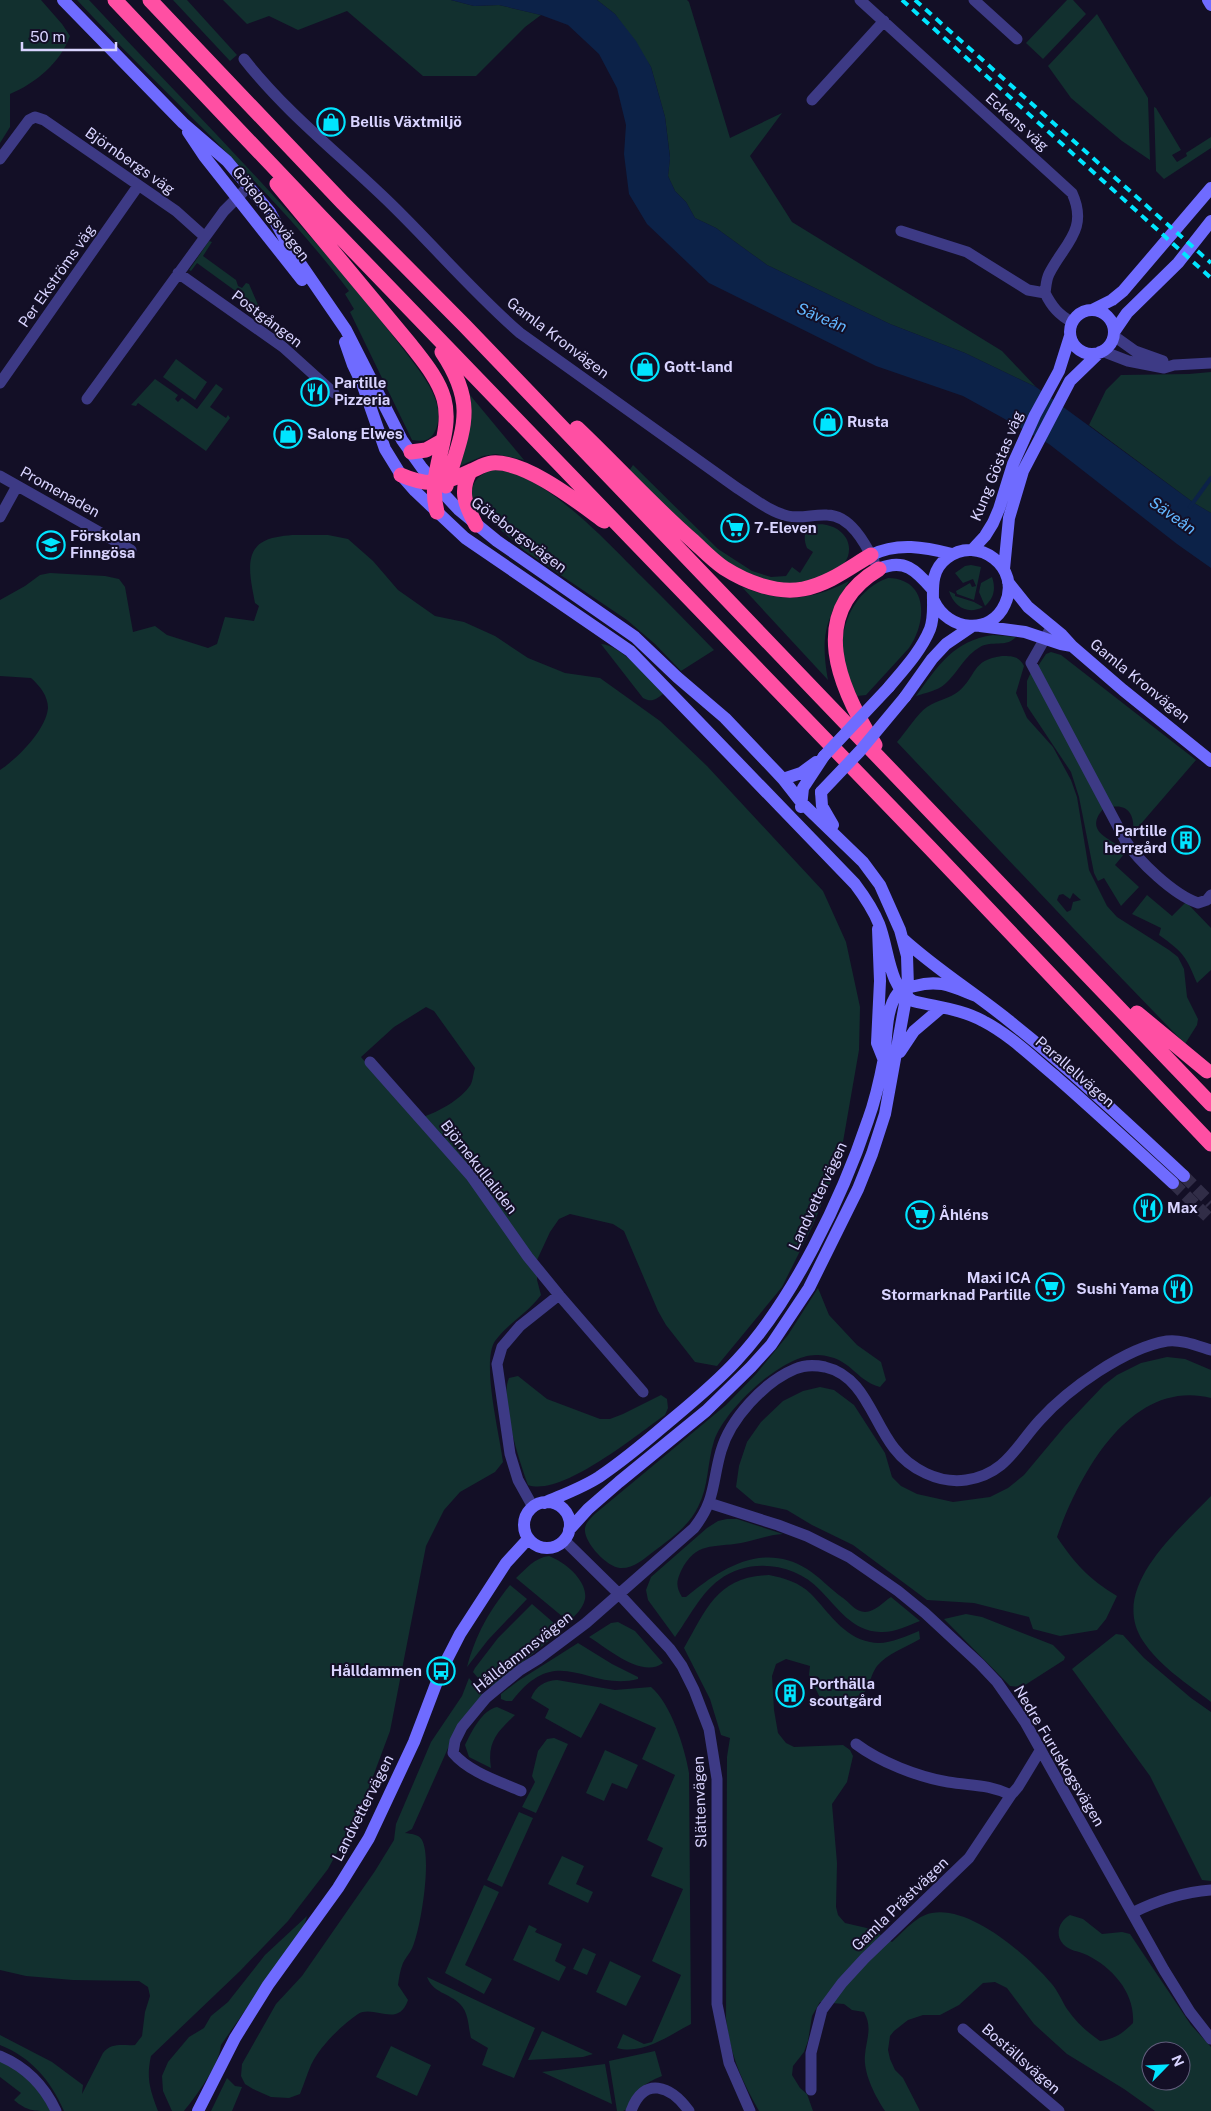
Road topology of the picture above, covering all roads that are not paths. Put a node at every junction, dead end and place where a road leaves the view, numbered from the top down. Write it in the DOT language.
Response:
graph roads {
  1 [pos="63,0"];
  2 [pos="115,0"];
  3 [pos="150,0"];
  4 [pos="860,0"];
  5 [pos="1208,0"];
  6 [pos="978,1"];
  7 [pos="1211,5"];
  8 [pos="884,22"];
  9 [pos="1018,39"];
  10 [pos="244,59"];
  11 [pos="812,100"];
  12 [pos="216,108"];
  13 [pos="183,123"];
  14 [pos="0,159"];
  15 [pos="138,186"];
  16 [pos="249,186"];
  17 [pos="1211,188"];
  18 [pos="237,198"];
  19 [pos="342,202"];
  20 [pos="1211,221"];
  21 [pos="901,231"];
  22 [pos="205,236"];
  23 [pos="178,274"];
  24 [pos="385,284"];
  25 [pos="1044,294"];
  26 [pos="1092,310"];
  27 [pos="1072,322"];
  28 [pos="1114,334"];
  29 [pos="1070,336"];
  30 [pos="1101,352"];
  31 [pos="1211,363"];
  32 [pos="1174,365"];
  33 [pos="0,383"];
  34 [pos="334,393"];
  35 [pos="87,399"];
  36 [pos="442,441"];
  37 [pos="1027,446"];
  38 [pos="410,452"];
  39 [pos="470,472"];
  40 [pos="401,475"];
  41 [pos="0,476"];
  42 [pos="17,486"];
  43 [pos="442,486"];
  44 [pos="438,512"];
  45 [pos="0,517"];
  46 [pos="476,525"];
  47 [pos="639,547"];
  48 [pos="131,550"];
  49 [pos="972,550"];
  50 [pos="952,554"];
  51 [pos="871,555"];
  52 [pos="879,569"];
  53 [pos="1004,569"];
  54 [pos="1008,582"];
  55 [pos="933,595"];
  56 [pos="974,626"];
  57 [pos="1052,626"];
  58 [pos="1044,638"];
  59 [pos="1072,646"];
  60 [pos="1211,761"];
  61 [pos="804,776"];
  62 [pos="783,779"];
  63 [pos="903,783"];
  64 [pos="821,792"];
  65 [pos="772,797"];
  66 [pos="801,802"];
  67 [pos="799,825"];
  68 [pos="848,846"];
  69 [pos="1211,895"];
  70 [pos="878,922"];
  71 [pos="903,939"];
  72 [pos="1098,985"];
  73 [pos="905,992"];
  74 [pos="976,996"];
  75 [pos="941,1008"];
  76 [pos="889,1060"];
  77 [pos="370,1062"];
  78 [pos="1207,1071"];
  79 [pos="1211,1104"];
  80 [pos="1211,1144"];
  81 [pos="558,1295"];
  82 [pos="1211,1350"];
  83 [pos="644,1392"];
  84 [pos="709,1503"];
  85 [pos="539,1505"];
  86 [pos="566,1535"];
  87 [pos="528,1539"];
  88 [pos="619,1594"];
  89 [pos="856,1744"];
  90 [pos="1041,1750"];
  91 [pos="521,1790"];
  92 [pos="1011,1795"];
  93 [pos="1211,1890"];
  94 [pos="1132,1913"];
  95 [pos="963,2029"];
  96 [pos="1211,2039"];
  97 [pos="0,2056"];
  98 [pos="811,2090"];
  99 [pos="56,2111"];
  100 [pos="198,2111"];
  101 [pos="631,2111"];
  102 [pos="689,2111"];
  103 [pos="750,2111"];
  104 [pos="1060,2111"];
  1 -- 13 [label="street, Göteborgsvägen"];
  2 -- 12 [label="highway"];
  3 -- 19 [label="highway"];
  4 -- 8 [label="street, Eckens väg"];
  5 -- 7 [label="street"];
  6 -- 9 [label="street"];
  8 -- 11 [label="street"];
  8 -- 25 [label="street, Eckens väg"];
  10 -- 51 [label="street, Gamla Kronvägen"];
  12 -- 24 [label="highway"];
  12 -- 36 [label="highway"];
  13 -- 16 [label="street, Göteborgsvägen"];
  13 -- 18 [label="street, Göteborgsvägen"];
  14 -- 15 [label="street, Björnbergs väg"];
  15 -- 22 [label="street, Björnbergs väg"];
  15 -- 33 [label="street, Per Ekströms väg"];
  16 -- 18 [label="street"];
  16 -- 38 [label="street, Göteborgsvägen"];
  17 -- 26 [label="street"];
  18 -- 22 [label="street"];
  18 -- 40 [label="street, Göteborgsvägen"];
  19 -- 51 [label="highway"];
  19 -- 63 [label="highway"];
  20 -- 28 [label="street, Kung Göstas väg"];
  21 -- 25 [label="street"];
  22 -- 23 [label="street"];
  23 -- 34 [label="street, Postgången"];
  23 -- 35 [label="street"];
  24 -- 43 [label="highway"];
  24 -- 47 [label="highway"];
  25 -- 27 [label="street"];
  26 -- 27 [label="street"];
  26 -- 28 [label="street"];
  27 -- 29 [label="street, Kung Göstas väg"];
  28 -- 30 [label="street, Kung Göstas väg"];
  28 -- 32 [label="street"];
  29 -- 30 [label="street"];
  29 -- 37 [label="street, Kung Göstas väg"];
  30 -- 32 [label="street"];
  30 -- 37 [label="street, Kung Göstas väg"];
  31 -- 32 [label="street"];
  36 -- 38 [label="highway"];
  36 -- 43 [label="highway"];
  37 -- 49 [label="street, Kung Göstas väg"];
  37 -- 53 [label="street, Kung Göstas väg"];
  38 -- 43 [label="street, Göteborgsvägen"];
  39 -- 43 [label="highway"];
  39 -- 46 [label="highway"];
  39 -- 47 [label="highway"];
  40 -- 43 [label="highway"];
  40 -- 44 [label="street, Göteborgsvägen"];
  41 -- 42 [label="street, Promenaden"];
  42 -- 45 [label="street"];
  42 -- 48 [label="street, Promenaden"];
  43 -- 44 [label="highway"];
  43 -- 46 [label="street, Göteborgsvägen"];
  44 -- 65 [label="street, Göteborgsvägen"];
  46 -- 62 [label="street, Göteborgsvägen"];
  47 -- 80 [label="highway"];
  49 -- 50 [label="street"];
  49 -- 53 [label="street"];
  50 -- 51 [label="street"];
  50 -- 55 [label="street"];
  51 -- 52 [label="street, Gamla Kronvägen"];
  52 -- 55 [label="street"];
  52 -- 63 [label="highway"];
  53 -- 54 [label="street"];
  54 -- 56 [label="street"];
  54 -- 57 [label="street, Gamla Kronvägen"];
  55 -- 56 [label="street"];
  55 -- 61 [label="street, bridge"];
  56 -- 58 [label="street, Gamla Kronvägen"];
  56 -- 64 [label="street, bridge"];
  57 -- 58 [label="street"];
  57 -- 59 [label="street, Gamla Kronvägen"];
  58 -- 59 [label="street, Gamla Kronvägen"];
  58 -- 69 [label="street"];
  59 -- 60 [label="street, Gamla Kronvägen"];
  61 -- 62 [label="street"];
  61 -- 66 [label="street"];
  62 -- 66 [label="street, Göteborgsvägen"];
  63 -- 72 [label="highway"];
  64 -- 66 [label="street"];
  64 -- 68 [label="street"];
  65 -- 66 [label="street"];
  65 -- 67 [label="street, Landvettervägen"];
  66 -- 67 [label="street"];
  66 -- 68 [label="street, Göteborgsvägen"];
  67 -- 70 [label="street, Landvettervägen"];
  68 -- 71 [label="street, Landvettervägen"];
  70 -- 73 [label="street"];
  70 -- 76 [label="street, Landvettervägen"];
  71 -- 73 [label="street, Landvettervägen"];
  71 -- 74 [label="street, Parallellvägen"];
  72 -- 78 [label="highway"];
  72 -- 79 [label="highway"];
  73 -- 74 [label="street, Parallellvägen"];
  73 -- 75 [label="street, Parallellvägen"];
  73 -- 76 [label="street, Landvettervägen"];
  74 -- 75 [label="street, Parallellvägen"];
  75 -- 76 [label="street"];
  76 -- 85 [label="street, Landvettervägen"];
  76 -- 86 [label="street, Landvettervägen"];
  77 -- 81 [label="street, Björnekullaliden"];
  81 -- 83 [label="street, Björnekullaliden"];
  81 -- 85 [label="street"];
  82 -- 84 [label="street"];
  84 -- 88 [label="street"];
  84 -- 90 [label="street, Nedre Furuskogsvägen"];
  85 -- 86 [label="street"];
  85 -- 87 [label="street"];
  86 -- 87 [label="street"];
  86 -- 88 [label="street, Slättenvägen"];
  87 -- 100 [label="street, Landvettervägen"];
  88 -- 91 [label="street, Hålldammsvägen"];
  88 -- 103 [label="street, Slättenvägen"];
  89 -- 92 [label="street"];
  90 -- 92 [label="street, Gamla Prästvägen"];
  90 -- 94 [label="street, Nedre Furuskogsvägen"];
  92 -- 98 [label="street, Gamla Prästvägen"];
  93 -- 94 [label="street"];
  94 -- 96 [label="street, Nedre Furuskogsvägen"];
  95 -- 104 [label="street, Boställsvägen"];
  97 -- 99 [label="street"];
  101 -- 102 [label="street"];
}
